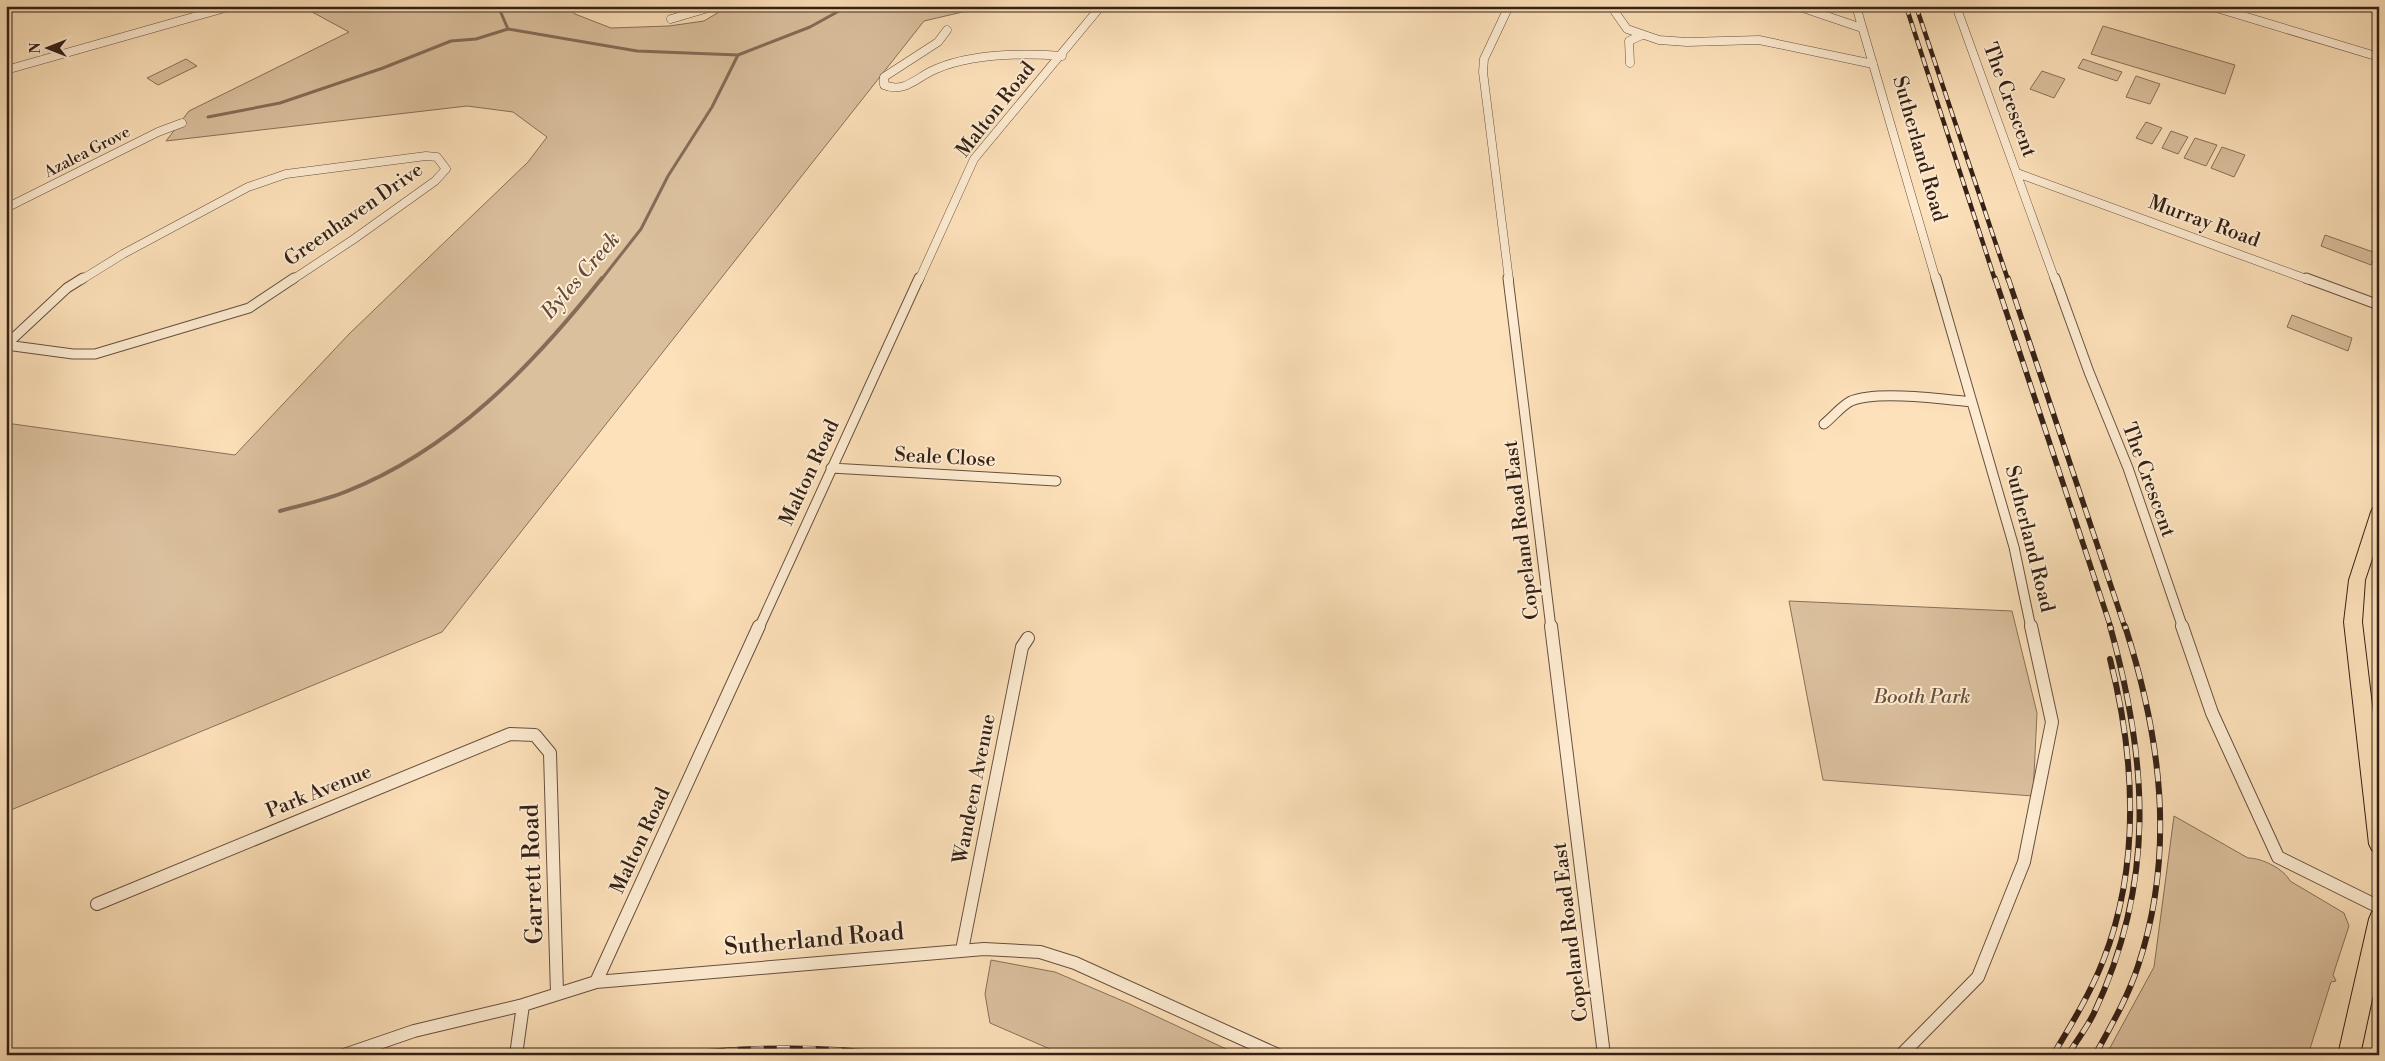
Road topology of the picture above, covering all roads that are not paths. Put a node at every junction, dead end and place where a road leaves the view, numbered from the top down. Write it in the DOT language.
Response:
graph roads {
  1 [pos="232,6"];
  2 [pos="715,6"];
  3 [pos="1101,6"];
  4 [pos="1509,6"];
  5 [pos="1796,6"];
  6 [pos="1856,6"];
  7 [pos="1956,6"];
  8 [pos="2210,6"];
  9 [pos="1615,12"];
  10 [pos="671,19"];
  11 [pos="1862,28"];
  12 [pos="947,30"];
  13 [pos="1642,35"];
  14 [pos="1062,56"];
  15 [pos="2379,57"];
  16 [pos="1630,63"];
  17 [pos="1874,64"];
  18 [pos="6,70"];
  19 [pos="182,123"];
  20 [pos="2017,173"];
  21 [pos="6,208"];
  22 [pos="2379,305"];
  23 [pos="6,345"];
  24 [pos="1972,402"];
  25 [pos="1824,424"];
  26 [pos="831,468"];
  27 [pos="1056,482"];
  28 [pos="2379,512"];
  29 [pos="1028,638"];
  30 [pos="550,753"];
  31 [pos="2379,844"];
  32 [pos="97,904"];
  33 [pos="2379,907"];
  34 [pos="2379,919"];
  35 [pos="962,950"];
  36 [pos="596,982"];
  37 [pos="558,993"];
  38 [pos="523,1004"];
  39 [pos="344,1055"];
  40 [pos="516,1055"];
  41 [pos="1278,1055"];
  42 [pos="1604,1055"];
  43 [pos="1901,1055"];
  44 [pos="2349,1055"];
  1 -- 18 [label="street"];
  2 -- 10 [label="street"];
  3 -- 14 [label="street, Malton Road"];
  4 -- 42 [label="street, Copeland Road East"];
  5 -- 11 [label="street"];
  6 -- 11 [label="street, Sutherland Road"];
  7 -- 20 [label="street, The Crescent"];
  8 -- 15 [label="street"];
  9 -- 13 [label="street"];
  11 -- 17 [label="street, Sutherland Road"];
  12 -- 14 [label="street"];
  13 -- 16 [label="street"];
  13 -- 17 [label="street"];
  14 -- 26 [label="street, Malton Road"];
  17 -- 24 [label="street, Sutherland Road"];
  19 -- 21 [label="street, Azalea Grove"];
  20 -- 22 [label="street, Murray Road"];
  20 -- 33 [label="street, The Crescent"];
  23 -- 23 [label="street, Greenhaven Drive"];
  24 -- 25 [label="street"];
  24 -- 43 [label="street, Sutherland Road"];
  26 -- 27 [label="street, Seale Close"];
  26 -- 36 [label="street, Malton Road"];
  28 -- 31 [label="main road"];
  29 -- 35 [label="street, Wandeen Avenue"];
  30 -- 32 [label="street, Park Avenue"];
  30 -- 37 [label="street, Garrett Road"];
  34 -- 44 [label="main road"];
  35 -- 36 [label="street, Sutherland Road"];
  35 -- 41 [label="street, Sutherland Road"];
  36 -- 37 [label="street, Sutherland Road"];
  37 -- 38 [label="street, Sutherland Road"];
  38 -- 39 [label="street, Sutherland Road"];
  38 -- 40 [label="street"];
}
